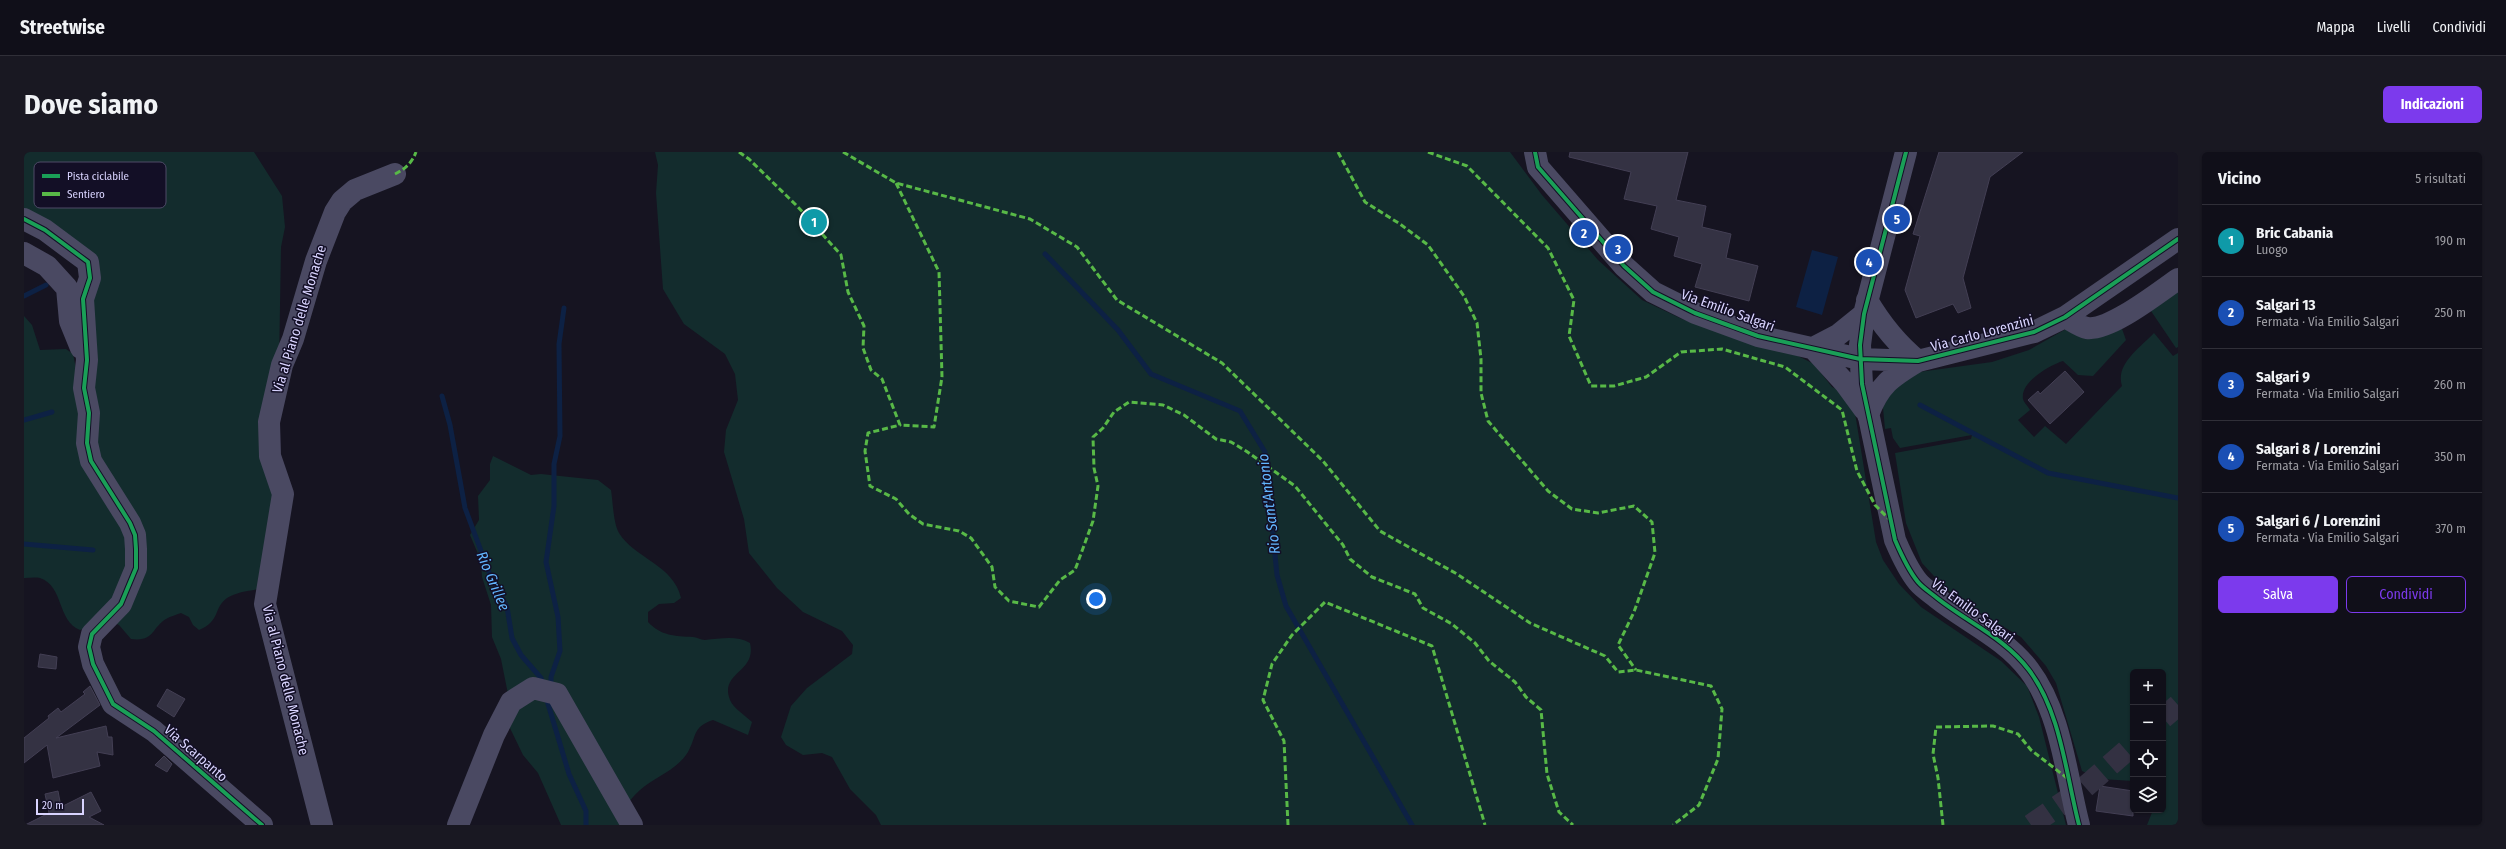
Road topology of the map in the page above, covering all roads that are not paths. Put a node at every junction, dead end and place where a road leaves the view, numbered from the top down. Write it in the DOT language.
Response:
graph roads {
  1 [pos="1535,152"];
  2 [pos="1906,152"];
  3 [pos="395,174"];
  4 [pos="24,218"];
  5 [pos="2178,238"];
  6 [pos="24,253"];
  7 [pos="2178,279"];
  8 [pos="1865,307"];
  9 [pos="2065,317"];
  10 [pos="1813,348"];
  11 [pos="1860,359"];
  12 [pos="87,360"];
  13 [pos="1918,360"];
  14 [pos="1868,415"];
  15 [pos="262,825"];
  16 [pos="322,825"];
  17 [pos="458,825"];
  18 [pos="632,825"];
  19 [pos="2079,825"];
  1 -- 10 [label="street, Via Emilio Salgari"];
  2 -- 8 [label="street, Via Emilio Salgari"];
  3 -- 16 [label="street, Via al Piano delle Monache"];
  4 -- 12 [label="street, Via Scarpanto"];
  5 -- 9 [label="street, Via Carlo Lorenzini"];
  6 -- 12 [label="street, Via Scarpanto"];
  7 -- 9 [label="street"];
  8 -- 10 [label="street"];
  8 -- 11 [label="street, Via Emilio Salgari"];
  8 -- 13 [label="street"];
  9 -- 13 [label="street, Via Carlo Lorenzini"];
  10 -- 11 [label="street, Via Emilio Salgari"];
  10 -- 14 [label="street, Via Emilio Salgari"];
  11 -- 13 [label="street, Via Carlo Lorenzini"];
  11 -- 14 [label="street, Via Emilio Salgari"];
  12 -- 15 [label="street, Via Scarpanto"];
  13 -- 14 [label="street"];
  14 -- 19 [label="street, Via Emilio Salgari"];
  17 -- 18 [label="street"];
}
